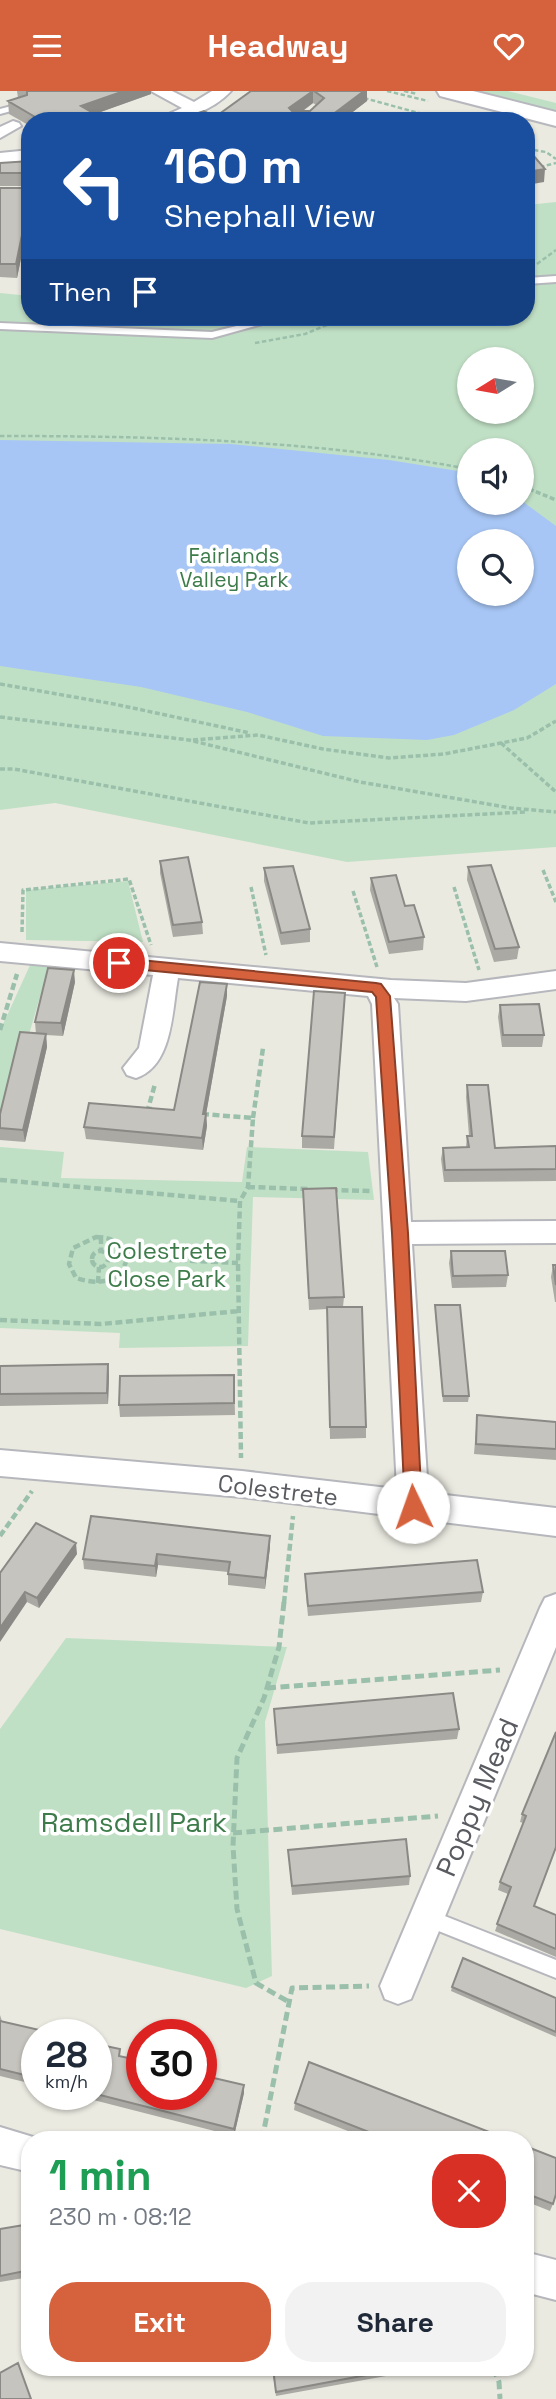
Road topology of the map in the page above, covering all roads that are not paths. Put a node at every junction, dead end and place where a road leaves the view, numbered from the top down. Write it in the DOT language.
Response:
graph roads {
  1 [pos="159,91"];
  2 [pos="223,91"];
  3 [pos="448,91"];
  4 [pos="23,105"];
  5 [pos="195,109"];
  6 [pos="0,112"];
  7 [pos="186,112"];
  8 [pos="529,112"];
  9 [pos="535,114"];
  10 [pos="556,119"];
  11 [pos="5,129"];
  12 [pos="21,156"];
  13 [pos="2,158"];
  14 [pos="556,279"];
  15 [pos="535,280"];
  16 [pos="0,326"];
  17 [pos="248,326"];
  18 [pos="9,956"];
  19 [pos="167,968"];
  20 [pos="556,980"];
  21 [pos="380,988"];
  22 [pos="146,1074"];
  23 [pos="556,1232"];
  24 [pos="400,1233"];
  25 [pos="0,1464"];
  26 [pos="413,1507"];
  27 [pos="556,1522"];
  28 [pos="556,1608"];
  29 [pos="427,1919"];
  30 [pos="556,1969"];
  31 [pos="398,1986"];
  32 [pos="0,2146"];
  33 [pos="21,2151"];
  34 [pos="534,2275"];
  35 [pos="556,2280"];
  1 -- 5 [label="street"];
  2 -- 5 [label="street"];
  3 -- 8 [label="street"];
  4 -- 6 [label="lane"];
  5 -- 7 [label="street"];
  9 -- 10 [label="street"];
  11 -- 13 [label="street"];
  12 -- 13 [label="street"];
  14 -- 15 [label="lane"];
  16 -- 17 [label="lane"];
  18 -- 19 [label="street"];
  19 -- 21 [label="street"];
  19 -- 22 [label="street"];
  20 -- 21 [label="street"];
  21 -- 24 [label="street"];
  23 -- 24 [label="street"];
  24 -- 26 [label="street"];
  25 -- 26 [label="street, Colestrete"];
  26 -- 27 [label="street, Colestrete"];
  28 -- 29 [label="street, Poppy Mead"];
  29 -- 30 [label="lane"];
  29 -- 31 [label="street, Poppy Mead"];
  32 -- 33 [label="street"];
  34 -- 35 [label="street"];
}
